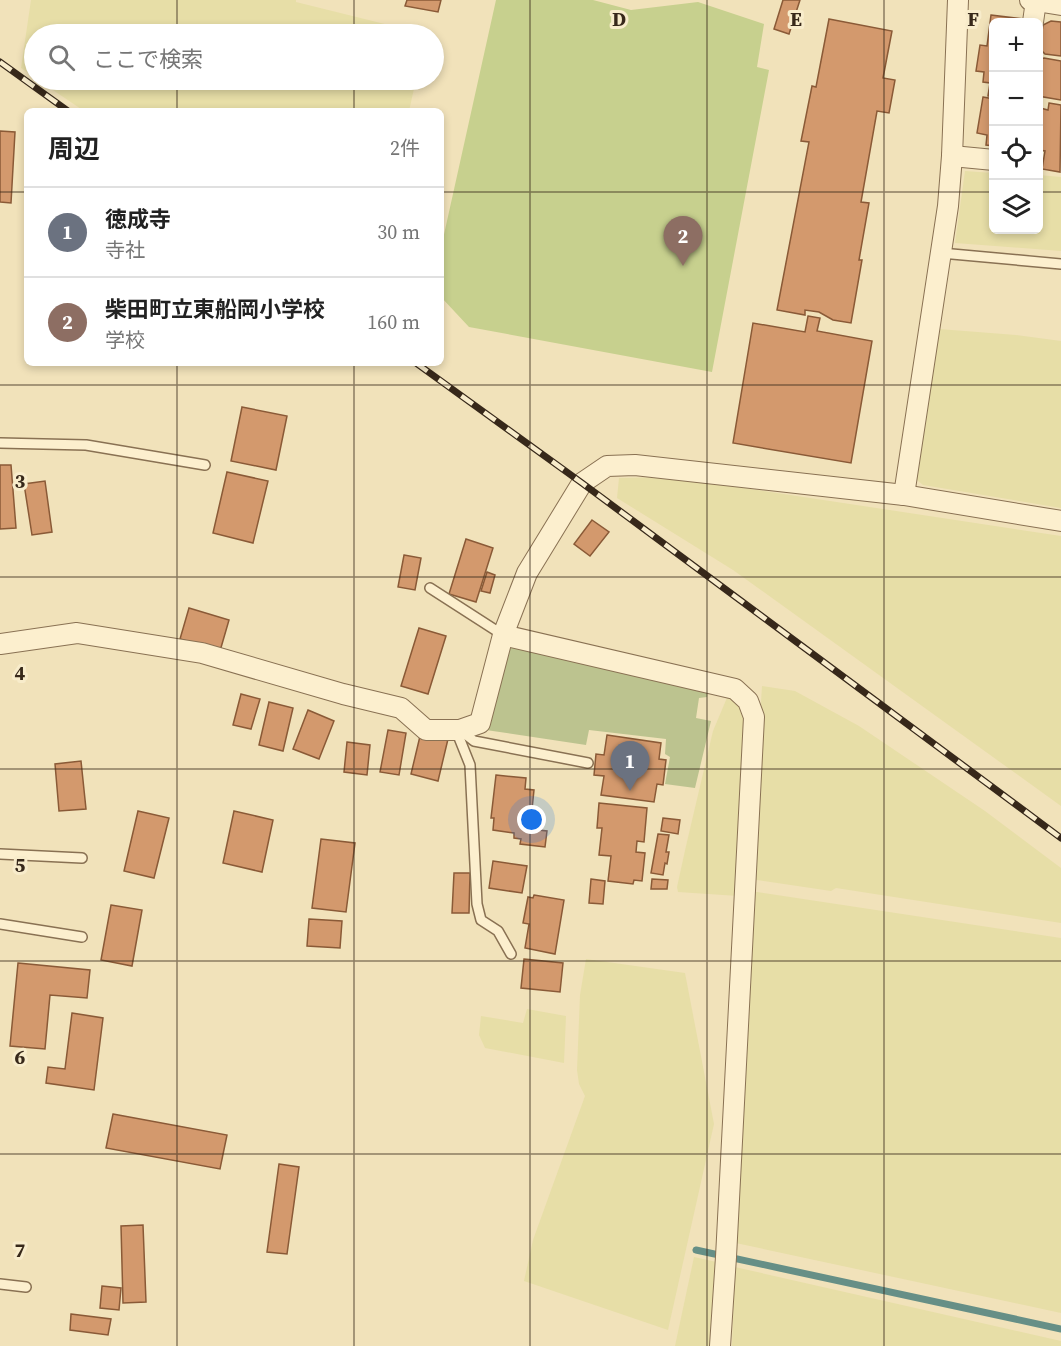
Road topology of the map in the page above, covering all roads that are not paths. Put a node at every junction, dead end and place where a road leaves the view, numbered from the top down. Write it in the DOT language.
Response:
graph roads {
  1 [pos="958,0"];
  2 [pos="1048,2"];
  3 [pos="1036,18"];
  4 [pos="952,156"];
  5 [pos="989,160"];
  6 [pos="941,253"];
  7 [pos="1061,264"];
  8 [pos="0,443"];
  9 [pos="205,465"];
  10 [pos="904,495"];
  11 [pos="1061,521"];
  12 [pos="430,588"];
  13 [pos="503,635"];
  14 [pos="0,644"];
  15 [pos="458,730"];
  16 [pos="588,763"];
  17 [pos="0,854"];
  18 [pos="82,858"];
  19 [pos="0,924"];
  20 [pos="82,937"];
  21 [pos="511,954"];
  22 [pos="0,1284"];
  23 [pos="26,1287"];
  24 [pos="720,1346"];
  1 -- 4 [label="street"];
  2 -- 3 [label="street"];
  4 -- 5 [label="street"];
  4 -- 6 [label="street"];
  6 -- 7 [label="lane"];
  6 -- 10 [label="street"];
  8 -- 9 [label="lane"];
  10 -- 11 [label="street"];
  10 -- 13 [label="street"];
  12 -- 13 [label="lane"];
  13 -- 15 [label="street"];
  13 -- 24 [label="street"];
  14 -- 15 [label="street"];
  15 -- 16 [label="lane"];
  15 -- 21 [label="lane"];
  17 -- 18 [label="lane"];
  19 -- 20 [label="lane"];
  22 -- 23 [label="lane"];
}
